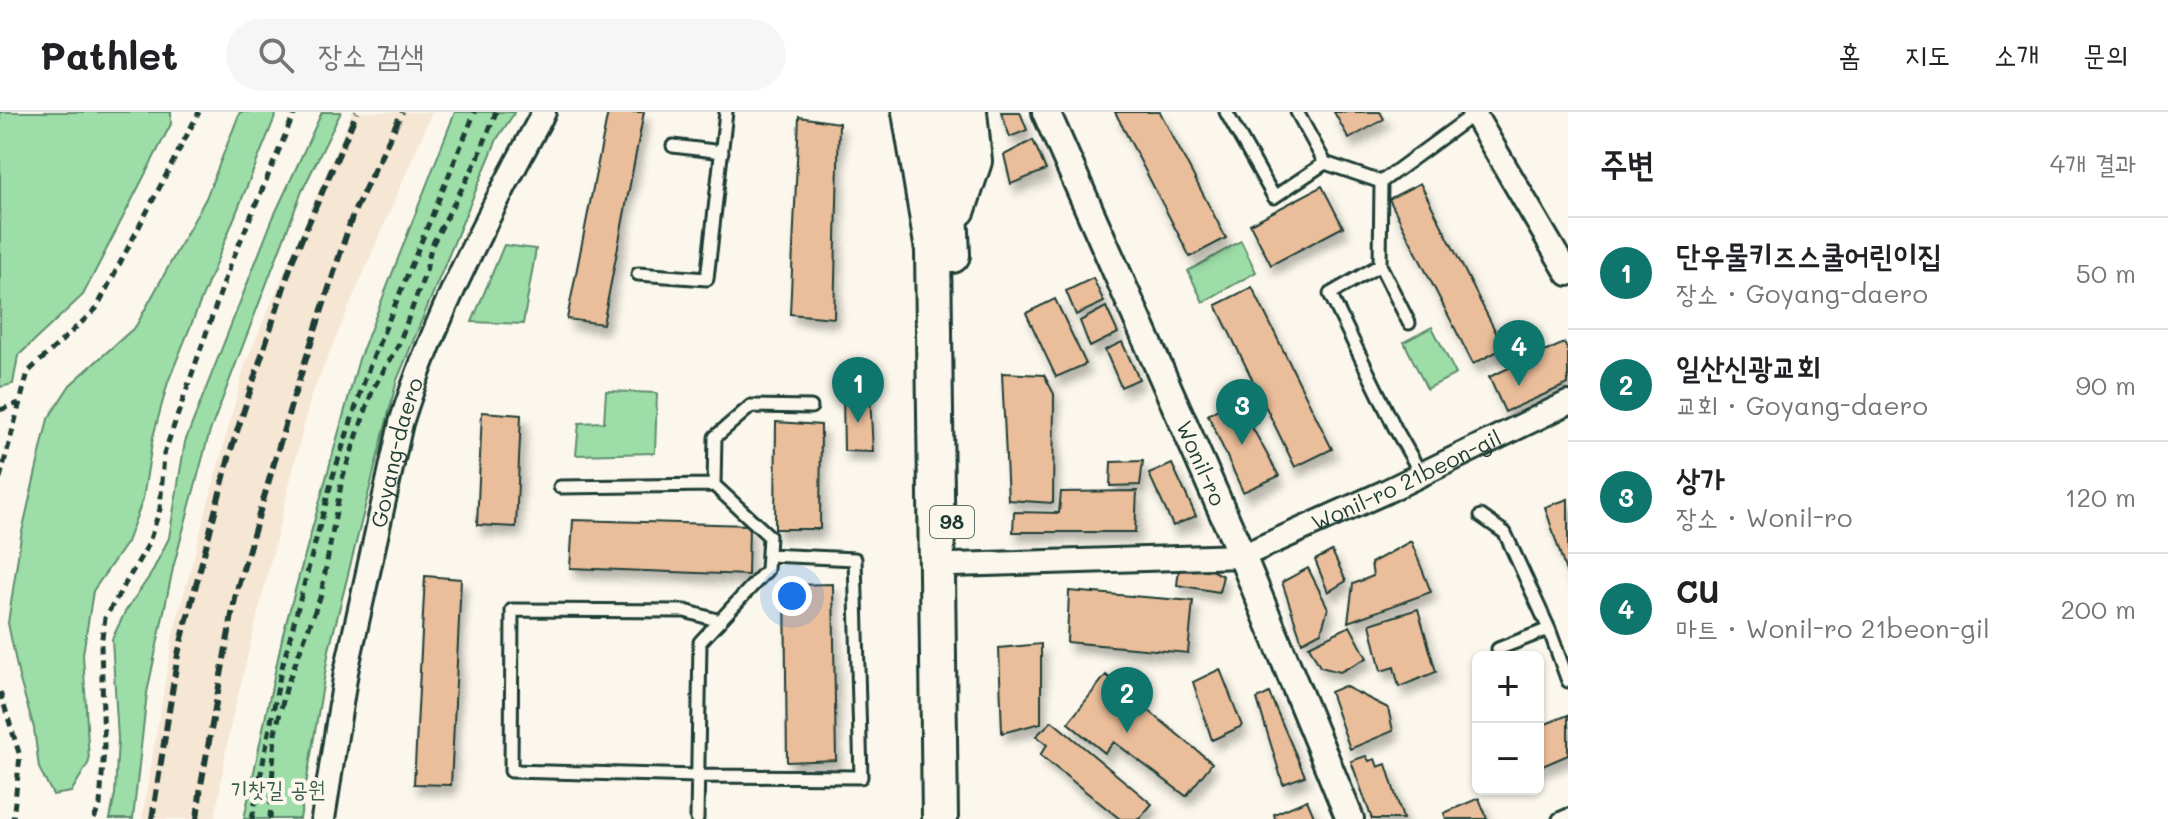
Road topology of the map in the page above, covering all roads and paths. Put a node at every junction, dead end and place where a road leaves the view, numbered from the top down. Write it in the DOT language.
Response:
graph roads {
  1 [pos="199,112"];
  2 [pos="295,112"];
  3 [pos="475,112"];
  4 [pos="496,112"];
  5 [pos="544,112"];
  6 [pos="726,112"];
  7 [pos="895,112"];
  8 [pos="910,112"];
  9 [pos="939,112"];
  10 [pos="969,112"];
  11 [pos="1046,112"];
  12 [pos="1226,112"];
  13 [pos="1297,112"];
  14 [pos="1474,113"];
  15 [pos="673,146"];
  16 [pos="722,152"];
  17 [pos="1325,163"];
  18 [pos="1381,182"];
  19 [pos="941,225"];
  20 [pos="1380,265"];
  21 [pos="638,274"];
  22 [pos="1568,274"];
  23 [pos="1409,323"];
  24 [pos="20,403"];
  25 [pos="1568,403"];
  26 [pos="811,407"];
  27 [pos="0,410"];
  28 [pos="2,462"];
  29 [pos="1421,474"];
  30 [pos="0,478"];
  31 [pos="714,485"];
  32 [pos="560,487"];
  33 [pos="1481,516"];
  34 [pos="768,555"];
  35 [pos="1242,556"];
  36 [pos="953,565"];
  37 [pos="720,621"];
  38 [pos="1549,629"];
  39 [pos="1498,649"];
  40 [pos="1568,681"];
  41 [pos="0,692"];
  42 [pos="698,776"];
  43 [pos="1568,815"];
  44 [pos="13,819"];
  45 [pos="94,819"];
  46 [pos="252,819"];
  47 [pos="270,819"];
  48 [pos="323,819"];
  49 [pos="697,819"];
  50 [pos="940,819"];
  51 [pos="956,819"];
  52 [pos="1350,819"];
  53 [pos="1559,819"];
  1 -- 24 [label="path"];
  2 -- 45 [label="path"];
  3 -- 46 [label="path"];
  4 -- 47 [label="path"];
  5 -- 48 [label="street, Goyang-daero"];
  6 -- 16 [label="lane"];
  7 -- 19 [label="main road"];
  8 -- 19 [label="main road, 98"];
  9 -- 19 [label="main road, 98"];
  10 -- 19 [label="main road"];
  11 -- 35 [label="street, Wonil-ro"];
  12 -- 17 [label="lane"];
  13 -- 17 [label="lane"];
  14 -- 18 [label="lane"];
  14 -- 22 [label="street"];
  15 -- 16 [label="lane"];
  16 -- 21 [label="lane"];
  17 -- 18 [label="lane"];
  18 -- 20 [label="lane"];
  19 -- 36 [label="main road, 98"];
  19 -- 50 [label="main road, 98"];
  20 -- 23 [label="lane"];
  20 -- 29 [label="lane"];
  24 -- 27 [label="path"];
  24 -- 28 [label="path"];
  25 -- 29 [label="street, Wonil-ro 21beon-gil"];
  26 -- 31 [label="lane"];
  28 -- 30 [label="path"];
  29 -- 35 [label="street, Wonil-ro 21beon-gil"];
  31 -- 32 [label="lane"];
  31 -- 34 [label="lane"];
  33 -- 38 [label="lane"];
  34 -- 37 [label="lane"];
  34 -- 42 [label="lane"];
  35 -- 36 [label="street"];
  35 -- 52 [label="street, Wonil-ro"];
  36 -- 51 [label="main road, 98"];
  37 -- 42 [label="lane"];
  37 -- 42 [label="lane"];
  38 -- 39 [label="lane"];
  38 -- 40 [label="lane"];
  41 -- 44 [label="path"];
  42 -- 49 [label="lane"];
  43 -- 53 [label="lane"];
}
